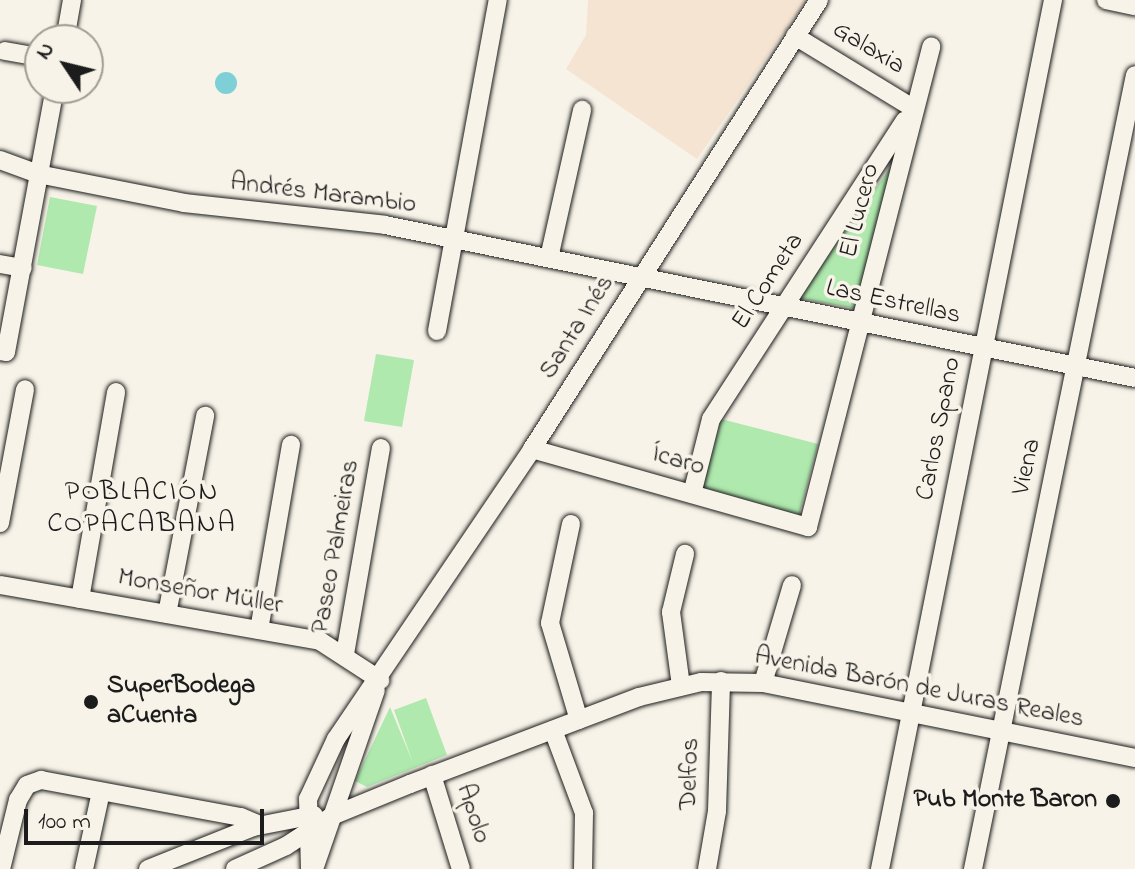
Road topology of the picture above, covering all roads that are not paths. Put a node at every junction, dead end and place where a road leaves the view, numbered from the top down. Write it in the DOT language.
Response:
graph roads {
  1 [pos="72,0"];
  2 [pos="498,0"];
  3 [pos="819,0"];
  4 [pos="1053,0"];
  5 [pos="1106,0"];
  6 [pos="1135,6"];
  7 [pos="68,24"];
  8 [pos="795,36"];
  9 [pos="931,47"];
  10 [pos="5,51"];
  11 [pos="24,54"];
  12 [pos="1135,75"];
  13 [pos="52,104"];
  14 [pos="913,108"];
  15 [pos="582,110"];
  16 [pos="0,160"];
  17 [pos="38,174"];
  18 [pos="454,240"];
  19 [pos="549,258"];
  20 [pos="0,264"];
  21 [pos="23,268"];
  22 [pos="641,277"];
  23 [pos="784,306"];
  24 [pos="861,323"];
  25 [pos="437,331"];
  26 [pos="983,348"];
  27 [pos="3,352"];
  28 [pos="1075,367"];
  29 [pos="1135,378"];
  30 [pos="25,389"];
  31 [pos="116,392"];
  32 [pos="205,416"];
  33 [pos="291,445"];
  34 [pos="381,448"];
  35 [pos="532,449"];
  36 [pos="692,494"];
  37 [pos="0,523"];
  38 [pos="571,524"];
  39 [pos="808,527"];
  40 [pos="685,554"];
  41 [pos="0,585"];
  42 [pos="792,585"];
  43 [pos="80,599"];
  44 [pos="167,614"];
  45 [pos="259,630"];
  46 [pos="345,654"];
  47 [pos="721,681"];
  48 [pos="379,682"];
  49 [pos="763,683"];
  50 [pos="681,686"];
  51 [pos="910,712"];
  52 [pos="579,720"];
  53 [pos="553,730"];
  54 [pos="1000,730"];
  55 [pos="1135,758"];
  56 [pos="432,775"];
  57 [pos="101,792"];
  58 [pos="305,815"];
  59 [pos="332,816"];
  60 [pos="260,825"];
  61 [pos="305,835"];
  62 [pos="1,869"];
  63 [pos="84,869"];
  64 [pos="148,869"];
  65 [pos="235,869"];
  66 [pos="312,869"];
  67 [pos="461,869"];
  68 [pos="583,869"];
  69 [pos="707,869"];
  70 [pos="880,869"];
  71 [pos="973,869"];
  1 -- 7 [label="street"];
  2 -- 18 [label="street"];
  3 -- 8 [label="street, Santa Inés"];
  4 -- 26 [label="street, Carlos Spano"];
  5 -- 6 [label="street"];
  8 -- 14 [label="street, Galaxia"];
  8 -- 22 [label="street, Santa Inés"];
  9 -- 14 [label="street, El Lucero"];
  10 -- 11 [label="street"];
  12 -- 28 [label="street, Viena"];
  13 -- 17 [label="street"];
  14 -- 23 [label="street, El Cometa"];
  14 -- 24 [label="street, El Lucero"];
  15 -- 19 [label="street"];
  16 -- 17 [label="street, Andrés Marambio"];
  17 -- 18 [label="street, Andrés Marambio"];
  17 -- 21 [label="street"];
  18 -- 19 [label="street, Andrés Marambio"];
  18 -- 25 [label="street"];
  19 -- 22 [label="street, Andrés Marambio"];
  20 -- 21 [label="street"];
  21 -- 27 [label="street"];
  22 -- 23 [label="street, Las Estrellas"];
  22 -- 35 [label="street, Santa Inés"];
  23 -- 24 [label="street, Las Estrellas"];
  23 -- 36 [label="street, El Cometa"];
  24 -- 26 [label="street, Las Estrellas"];
  24 -- 39 [label="street, El Lucero"];
  26 -- 28 [label="street, Las Estrellas"];
  26 -- 51 [label="street, Carlos Spano"];
  28 -- 29 [label="street, Las Estrellas"];
  28 -- 54 [label="street, Viena"];
  30 -- 37 [label="street"];
  31 -- 43 [label="street"];
  32 -- 44 [label="street"];
  33 -- 45 [label="street"];
  34 -- 46 [label="street, Paseo Palmeiras"];
  35 -- 36 [label="street, Ícaro"];
  35 -- 48 [label="street, Santa Inés"];
  36 -- 39 [label="street, Ícaro"];
  38 -- 52 [label="street"];
  40 -- 50 [label="street"];
  41 -- 43 [label="street, Monseñor Müller"];
  42 -- 49 [label="street"];
  43 -- 44 [label="street, Monseñor Müller"];
  44 -- 45 [label="street, Monseñor Müller"];
  45 -- 46 [label="street, Monseñor Müller"];
  46 -- 48 [label="street, Monseñor Müller"];
  47 -- 49 [label="street, Avenida Barón de Juras Reales"];
  47 -- 50 [label="street, Avenida Barón de Juras Reales"];
  47 -- 69 [label="street, Delfos"];
  48 -- 58 [label="street, Santa Inés"];
  48 -- 59 [label="street, Santa Inés"];
  49 -- 51 [label="street, Avenida Barón de Juras Reales"];
  50 -- 52 [label="street, Avenida Barón de Juras Reales"];
  51 -- 54 [label="street, Avenida Barón de Juras Reales"];
  51 -- 70 [label="street, Carlos Spano"];
  52 -- 53 [label="street, Avenida Barón de Juras Reales"];
  53 -- 56 [label="street, Avenida Barón de Juras Reales"];
  53 -- 68 [label="street"];
  54 -- 55 [label="street, Avenida Barón de Juras Reales"];
  54 -- 71 [label="street, Viena"];
  56 -- 59 [label="street, Avenida Barón de Juras Reales"];
  56 -- 67 [label="street, Apolo"];
  57 -- 60 [label="street"];
  57 -- 62 [label="street"];
  57 -- 63 [label="street"];
  58 -- 59 [label="street, Avenida Barón de Juras Reales"];
  58 -- 60 [label="street, Avenida Barón de Juras Reales"];
  58 -- 61 [label="street, Santa Inés"];
  59 -- 61 [label="street, Avenida Barón de Juras Reales"];
  59 -- 66 [label="street, Santa Inés"];
  60 -- 64 [label="street, Avenida Barón de Juras Reales"];
  61 -- 65 [label="street, Avenida Barón de Juras Reales"];
  61 -- 66 [label="street, Santa Inés"];
}
